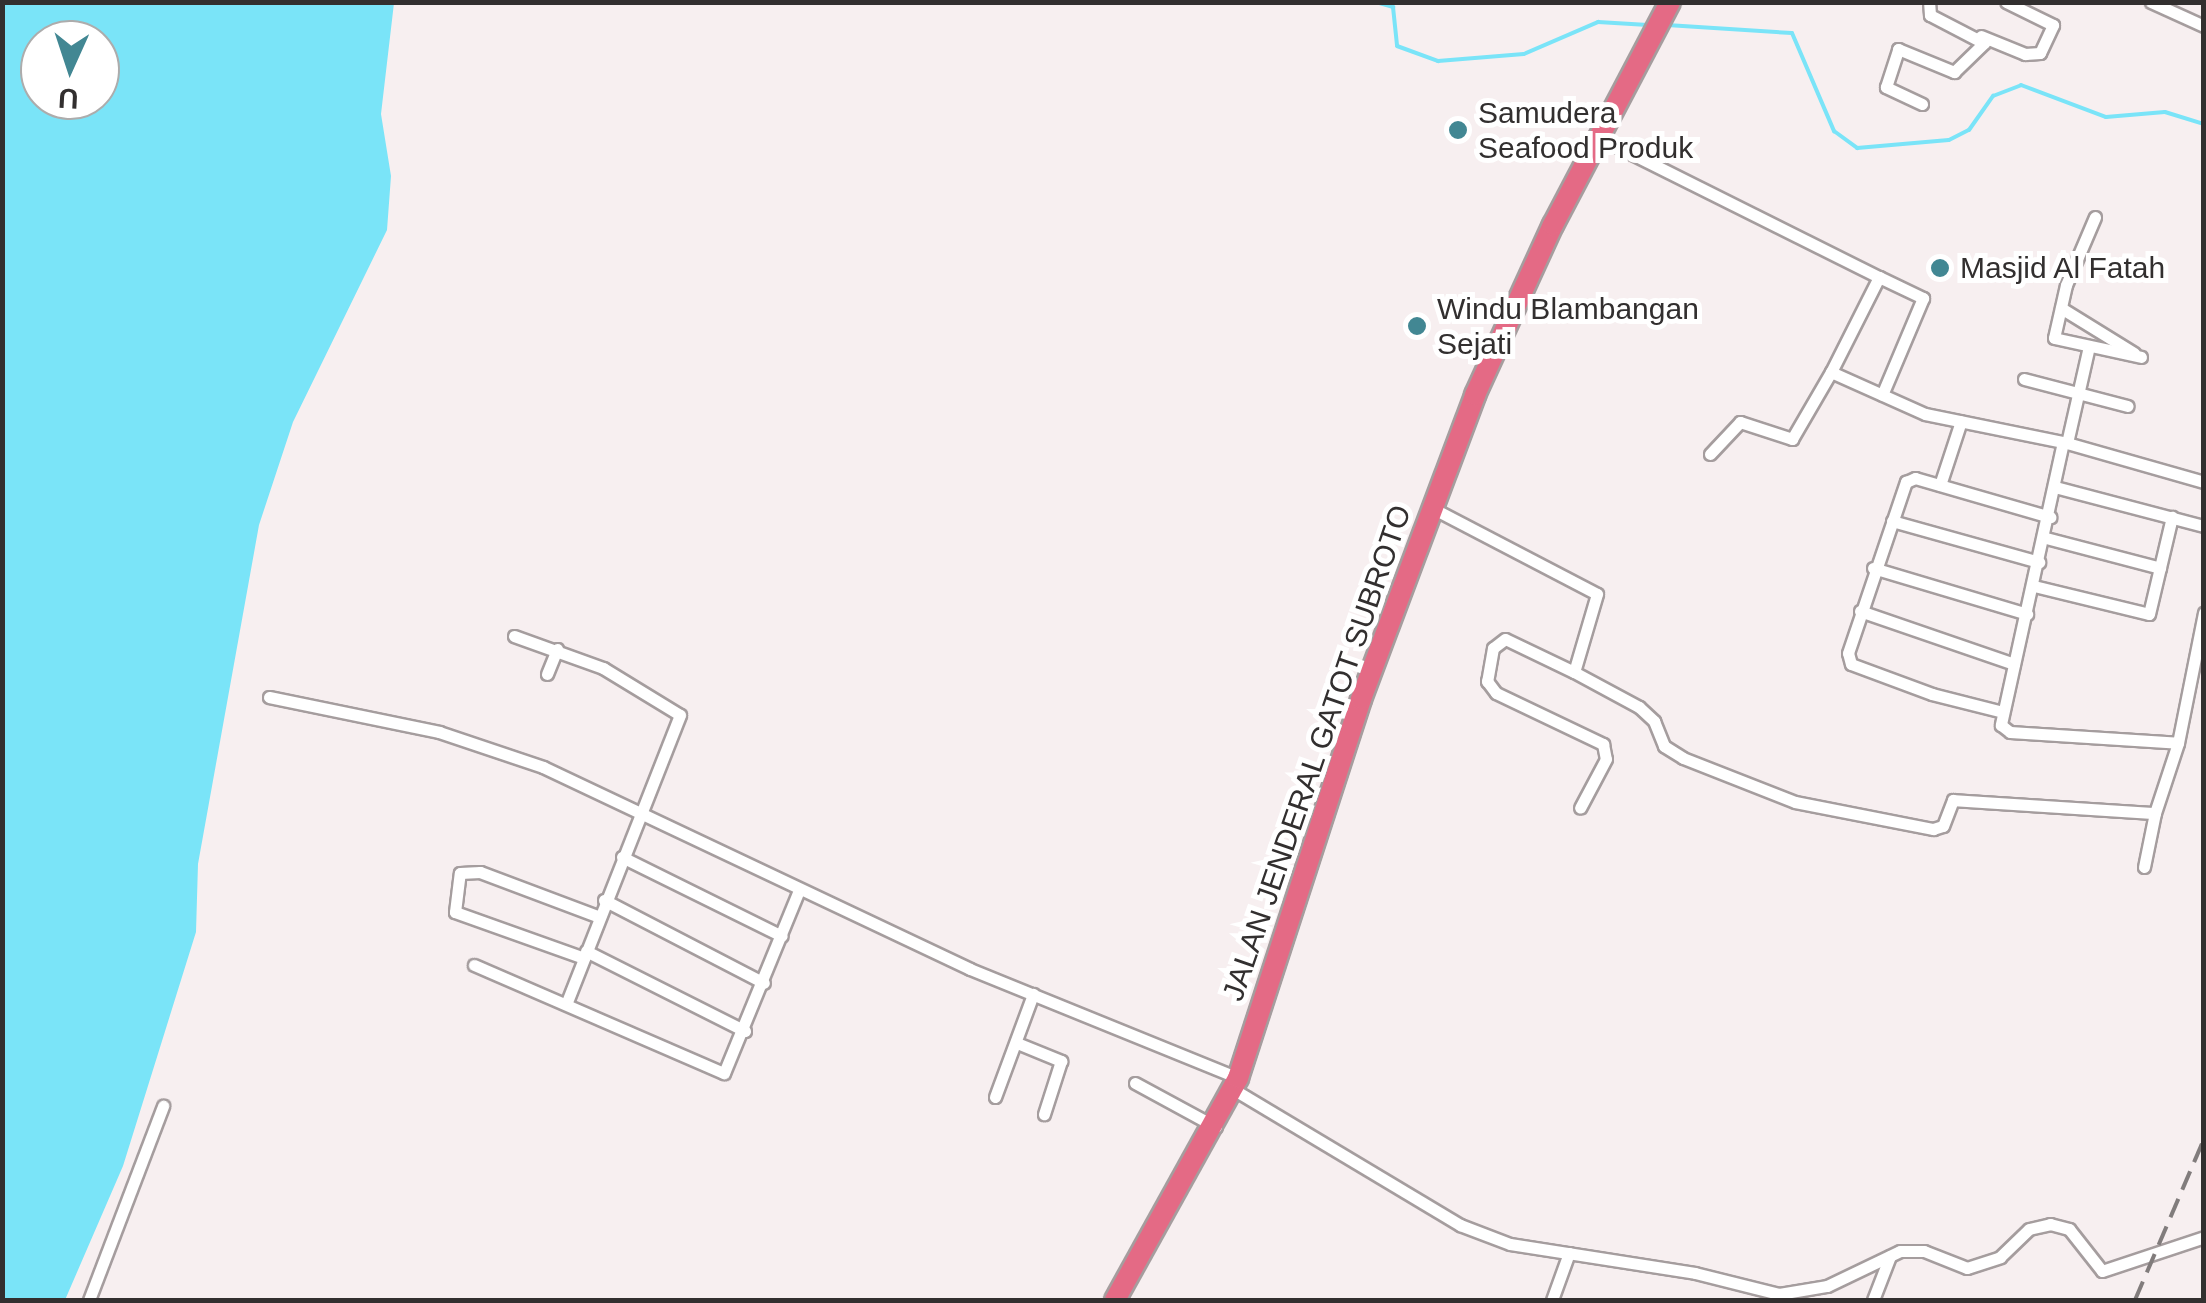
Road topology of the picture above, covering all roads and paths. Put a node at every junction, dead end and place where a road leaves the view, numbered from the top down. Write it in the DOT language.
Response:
graph roads {
  1 [pos="1928,2"];
  2 [pos="2006,2"];
  3 [pos="2152,2"];
  4 [pos="2167,6"];
  5 [pos="1662,17"];
  6 [pos="2204,26"];
  7 [pos="1981,36"];
  8 [pos="1922,104"];
  9 [pos="1598,137"];
  10 [pos="2095,217"];
  11 [pos="1878,277"];
  12 [pos="2061,308"];
  13 [pos="2089,346"];
  14 [pos="1831,372"];
  15 [pos="2024,380"];
  16 [pos="2078,393"];
  17 [pos="1882,394"];
  18 [pos="2128,406"];
  19 [pos="1961,421"];
  20 [pos="2065,442"];
  21 [pos="1710,454"];
  22 [pos="2204,482"];
  23 [pos="1940,485"];
  24 [pos="2055,487"];
  25 [pos="1430,507"];
  26 [pos="2050,517"];
  27 [pos="2172,517"];
  28 [pos="1892,521"];
  29 [pos="2204,526"];
  30 [pos="2046,538"];
  31 [pos="2040,562"];
  32 [pos="1873,568"];
  33 [pos="2160,568"];
  34 [pos="2034,586"];
  35 [pos="1860,611"];
  36 [pos="2204,613"];
  37 [pos="2028,614"];
  38 [pos="514,636"];
  39 [pos="557,649"];
  40 [pos="2014,664"];
  41 [pos="1574,672"];
  42 [pos="546,674"];
  43 [pos="269,697"];
  44 [pos="2003,712"];
  45 [pos="2178,743"];
  46 [pos="1580,808"];
  47 [pos="642,812"];
  48 [pos="2154,813"];
  49 [pos="622,858"];
  50 [pos="2144,867"];
  51 [pos="800,890"];
  52 [pos="604,900"];
  53 [pos="597,916"];
  54 [pos="782,936"];
  55 [pos="585,954"];
  56 [pos="474,965"];
  57 [pos="764,983"];
  58 [pos="1033,994"];
  59 [pos="567,1002"];
  60 [pos="745,1030"];
  61 [pos="1017,1043"];
  62 [pos="1135,1083"];
  63 [pos="1236,1084"];
  64 [pos="995,1097"];
  65 [pos="163,1106"];
  66 [pos="1044,1114"];
  67 [pos="1216,1127"];
  68 [pos="2204,1238"];
  69 [pos="1569,1253"];
  70 [pos="1890,1256"];
  71 [pos="90,1300"];
  72 [pos="1115,1300"];
  73 [pos="1552,1300"];
  74 [pos="1872,1300"];
  1 -- 7 [label="street"];
  2 -- 7 [label="street"];
  3 -- 4 [label="street"];
  4 -- 6 [label="street"];
  5 -- 9 [label="highway, JALAN JENDERAL GATOT SUBROTO"];
  7 -- 8 [label="street"];
  9 -- 11 [label="street"];
  9 -- 25 [label="highway, JALAN JENDERAL GATOT SUBROTO"];
  10 -- 12 [label="street"];
  11 -- 14 [label="street"];
  11 -- 17 [label="street"];
  12 -- 13 [label="street"];
  12 -- 13 [label="street"];
  13 -- 16 [label="street"];
  14 -- 17 [label="street"];
  14 -- 21 [label="street"];
  15 -- 16 [label="street"];
  16 -- 18 [label="street"];
  16 -- 20 [label="street"];
  17 -- 19 [label="street"];
  19 -- 20 [label="street"];
  19 -- 23 [label="street"];
  20 -- 22 [label="street"];
  20 -- 24 [label="street"];
  23 -- 26 [label="street"];
  23 -- 28 [label="street"];
  24 -- 26 [label="street"];
  24 -- 27 [label="street"];
  25 -- 41 [label="street"];
  25 -- 63 [label="highway, JALAN JENDERAL GATOT SUBROTO"];
  26 -- 30 [label="street"];
  27 -- 29 [label="street"];
  27 -- 33 [label="street"];
  28 -- 31 [label="street"];
  28 -- 32 [label="street"];
  30 -- 31 [label="street"];
  30 -- 33 [label="street"];
  31 -- 34 [label="street"];
  32 -- 35 [label="street"];
  32 -- 37 [label="street"];
  33 -- 34 [label="street"];
  34 -- 37 [label="street"];
  35 -- 40 [label="street"];
  35 -- 44 [label="street"];
  36 -- 45 [label="street"];
  37 -- 40 [label="street"];
  38 -- 39 [label="street"];
  39 -- 42 [label="street"];
  39 -- 47 [label="street"];
  40 -- 44 [label="street"];
  41 -- 46 [label="street"];
  41 -- 48 [label="street"];
  43 -- 47 [label="street"];
  44 -- 45 [label="street"];
  45 -- 48 [label="street"];
  47 -- 49 [label="street"];
  47 -- 51 [label="street"];
  48 -- 50 [label="street"];
  49 -- 52 [label="street"];
  49 -- 54 [label="street"];
  51 -- 54 [label="street"];
  51 -- 58 [label="street"];
  52 -- 53 [label="street"];
  52 -- 57 [label="street"];
  53 -- 55 [label="street"];
  53 -- 55 [label="street"];
  54 -- 57 [label="street"];
  55 -- 59 [label="street"];
  55 -- 60 [label="street"];
  56 -- 59 [label="street"];
  57 -- 60 [label="street"];
  58 -- 61 [label="street"];
  58 -- 63 [label="street"];
  59 -- 60 [label="street"];
  61 -- 64 [label="street"];
  61 -- 66 [label="street"];
  62 -- 67 [label="street"];
  63 -- 67 [label="highway, JALAN JENDERAL GATOT SUBROTO"];
  63 -- 69 [label="street"];
  65 -- 71 [label="street"];
  67 -- 72 [label="highway, JALAN JENDERAL GATOT SUBROTO"];
  68 -- 70 [label="street"];
  69 -- 70 [label="street"];
  69 -- 73 [label="street"];
  70 -- 74 [label="street"];
}
